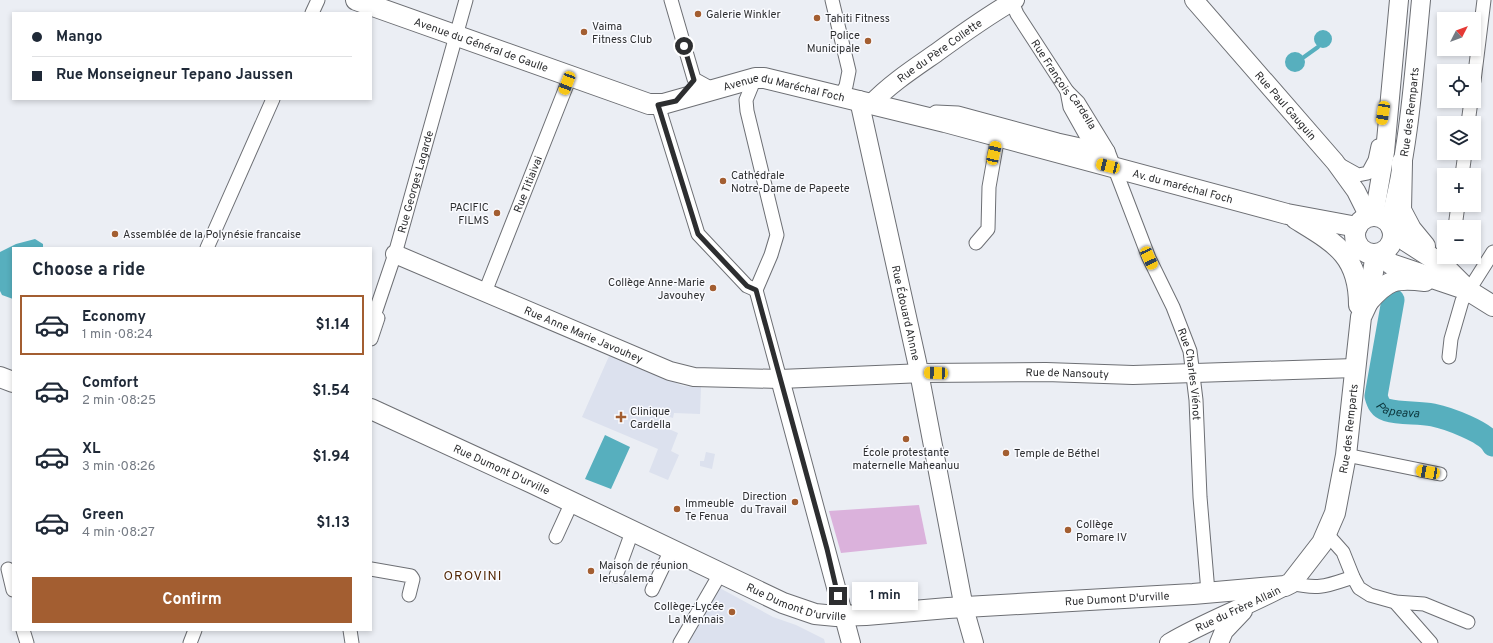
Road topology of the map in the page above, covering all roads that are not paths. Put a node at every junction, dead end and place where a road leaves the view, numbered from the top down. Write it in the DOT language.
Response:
graph roads {
  1 [pos="318,0"];
  2 [pos="356,0"];
  3 [pos="466,0"];
  4 [pos="671,0"];
  5 [pos="832,0"];
  6 [pos="1194,0"];
  7 [pos="1399,0"];
  8 [pos="1421,0"];
  9 [pos="1484,0"];
  10 [pos="1012,1"];
  11 [pos="312,12"];
  12 [pos="1396,34"];
  13 [pos="455,36"];
  14 [pos="1476,64"];
  15 [pos="570,77"];
  16 [pos="755,78"];
  17 [pos="702,88"];
  18 [pos="1067,91"];
  19 [pos="273,100"];
  20 [pos="857,100"];
  21 [pos="667,103"];
  22 [pos="926,118"];
  23 [pos="998,136"];
  24 [pos="1093,148"];
  25 [pos="1108,151"];
  26 [pos="1335,162"];
  27 [pos="1402,162"];
  28 [pos="1116,169"];
  29 [pos="1287,214"];
  30 [pos="1376,222"];
  31 [pos="976,243"];
  32 [pos="207,247"];
  33 [pos="1493,252"];
  34 [pos="1378,254"];
  35 [pos="396,255"];
  36 [pos="1437,255"];
  37 [pos="1437,257"];
  38 [pos="1447,264"];
  39 [pos="1451,284"];
  40 [pos="756,290"];
  41 [pos="1470,291"];
  42 [pos="485,292"];
  43 [pos="1368,302"];
  44 [pos="1493,306"];
  45 [pos="372,322"];
  46 [pos="372,336"];
  47 [pos="1359,337"];
  48 [pos="1449,357"];
  49 [pos="1355,368"];
  50 [pos="919,373"];
  51 [pos="1193,373"];
  52 [pos="0,377"];
  53 [pos="780,379"];
  54 [pos="12,382"];
  55 [pos="372,409"];
  56 [pos="1346,454"];
  57 [pos="1440,474"];
  58 [pos="572,502"];
  59 [pos="632,532"];
  60 [pos="1327,534"];
  61 [pos="556,537"];
  62 [pos="671,550"];
  63 [pos="7,569"];
  64 [pos="372,569"];
  65 [pos="723,575"];
  66 [pos="616,576"];
  67 [pos="1352,577"];
  68 [pos="1288,584"];
  69 [pos="12,586"];
  70 [pos="652,590"];
  71 [pos="1208,592"];
  72 [pos="409,595"];
  73 [pos="1261,598"];
  74 [pos="1394,602"];
  75 [pos="964,608"];
  76 [pos="842,616"];
  77 [pos="1468,622"];
  78 [pos="23,631"];
  79 [pos="195,631"];
  80 [pos="27,643"];
  81 [pos="190,643"];
  82 [pos="680,643"];
  83 [pos="689,643"];
  84 [pos="851,643"];
  85 [pos="974,643"];
  86 [pos="1169,643"];
  87 [pos="1219,643"];
  88 [pos="1430,643"];
  1 -- 11 [label="street"];
  2 -- 13 [label="main road, Avenue du Général de Gaulle"];
  3 -- 13 [label="street, Rue Georges Lagarde"];
  4 -- 17 [label="street"];
  5 -- 20 [label="street"];
  6 -- 26 [label="street, Rue Paul Gauguin"];
  7 -- 12 [label="street, Rue des Remparts"];
  8 -- 27 [label="street, Rue des Remparts"];
  9 -- 14 [label="street"];
  10 -- 18 [label="street, Rue François Cardella"];
  10 -- 20 [label="street, Rue du Père Collette"];
  12 -- 26 [label="street"];
  12 -- 30 [label="street, Rue des Remparts"];
  13 -- 15 [label="main road, Avenue du Général de Gaulle"];
  13 -- 35 [label="street, Rue Georges Lagarde"];
  15 -- 21 [label="main road, Avenue du Général de Gaulle"];
  15 -- 42 [label="street, Rue Titiaivai"];
  16 -- 17 [label="main road, Avenue du Maréchal Foch"];
  16 -- 20 [label="main road, Avenue du Maréchal Foch"];
  16 -- 40 [label="street"];
  17 -- 21 [label="main road, Avenue du Général de Gaulle"];
  18 -- 24 [label="street"];
  18 -- 25 [label="street, Rue François Cardella"];
  19 -- 32 [label="street"];
  20 -- 22 [label="main road, Av. du maréchal Foch"];
  20 -- 50 [label="street, Rue Édouard Ahnne"];
  21 -- 40 [label="street"];
  22 -- 23 [label="main road, Av. du maréchal Foch"];
  22 -- 24 [label="street"];
  23 -- 28 [label="main road, Av. du maréchal Foch"];
  23 -- 31 [label="street"];
  24 -- 25 [label="street"];
  25 -- 28 [label="street, Rue François Cardella"];
  26 -- 30 [label="street, Rue Paul Gauguin"];
  27 -- 30 [label="street, Rue des Remparts"];
  27 -- 36 [label="main road"];
  28 -- 29 [label="main road, Av. du maréchal Foch"];
  28 -- 51 [label="street, Rue Charles Viénot"];
  29 -- 30 [label="main road, Av. du maréchal Foch"];
  29 -- 47 [label="main road"];
  30 -- 34 [label="main road"];
  30 -- 34 [label="main road"];
  30 -- 37 [label="main road"];
  33 -- 41 [label="street"];
  34 -- 39 [label="main road"];
  34 -- 43 [label="main road, Rue des Remparts"];
  35 -- 42 [label="street, Rue Anne Marie Javouhey"];
  35 -- 45 [label="street, Rue Georges Lagarde"];
  35 -- 46 [label="street, Rue Georges Lagarde"];
  38 -- 41 [label="main road"];
  39 -- 41 [label="main road"];
  39 -- 43 [label="main road"];
  40 -- 53 [label="street"];
  41 -- 44 [label="main road"];
  41 -- 48 [label="street"];
  42 -- 53 [label="street, Rue Anne Marie Javouhey"];
  43 -- 47 [label="main road, Rue des Remparts"];
  47 -- 49 [label="main road, Rue des Remparts"];
  49 -- 51 [label="street, Rue de Nansouty"];
  49 -- 56 [label="main road, Rue des Remparts"];
  50 -- 51 [label="street, Rue de Nansouty"];
  50 -- 53 [label="street, Rue de Nansouty"];
  50 -- 75 [label="street, Rue Édouard Ahnne"];
  51 -- 71 [label="street, Rue Charles Viénot"];
  52 -- 54 [label="main road"];
  53 -- 76 [label="street"];
  55 -- 58 [label="main road, Rue Dumont D'urville"];
  56 -- 57 [label="street"];
  56 -- 60 [label="main road, Rue des Remparts"];
  58 -- 59 [label="main road, Rue Dumont D'urville"];
  58 -- 61 [label="street"];
  59 -- 62 [label="main road, Rue Dumont D'urville"];
  59 -- 66 [label="street"];
  60 -- 67 [label="street"];
  60 -- 68 [label="main road, Rue des Remparts"];
  62 -- 65 [label="main road, Rue Dumont D'urville"];
  62 -- 70 [label="street"];
  63 -- 69 [label="street"];
  64 -- 72 [label="street"];
  65 -- 76 [label="main road, Rue Dumont D'urville"];
  65 -- 82 [label="street"];
  65 -- 83 [label="street"];
  67 -- 68 [label="street"];
  67 -- 74 [label="street"];
  68 -- 71 [label="main road, Rue Dumont D'urville"];
  68 -- 73 [label="street, Rue du Frère Allain"];
  71 -- 75 [label="main road, Rue Dumont D'urville"];
  73 -- 86 [label="street, Rue du Frère Allain"];
  73 -- 87 [label="street"];
  74 -- 77 [label="street"];
  74 -- 88 [label="street"];
  75 -- 76 [label="main road, Rue Dumont D'urville"];
  75 -- 85 [label="street, Rue Édouard Ahnne"];
  76 -- 84 [label="street"];
  78 -- 80 [label="street"];
  79 -- 81 [label="street"];
}
